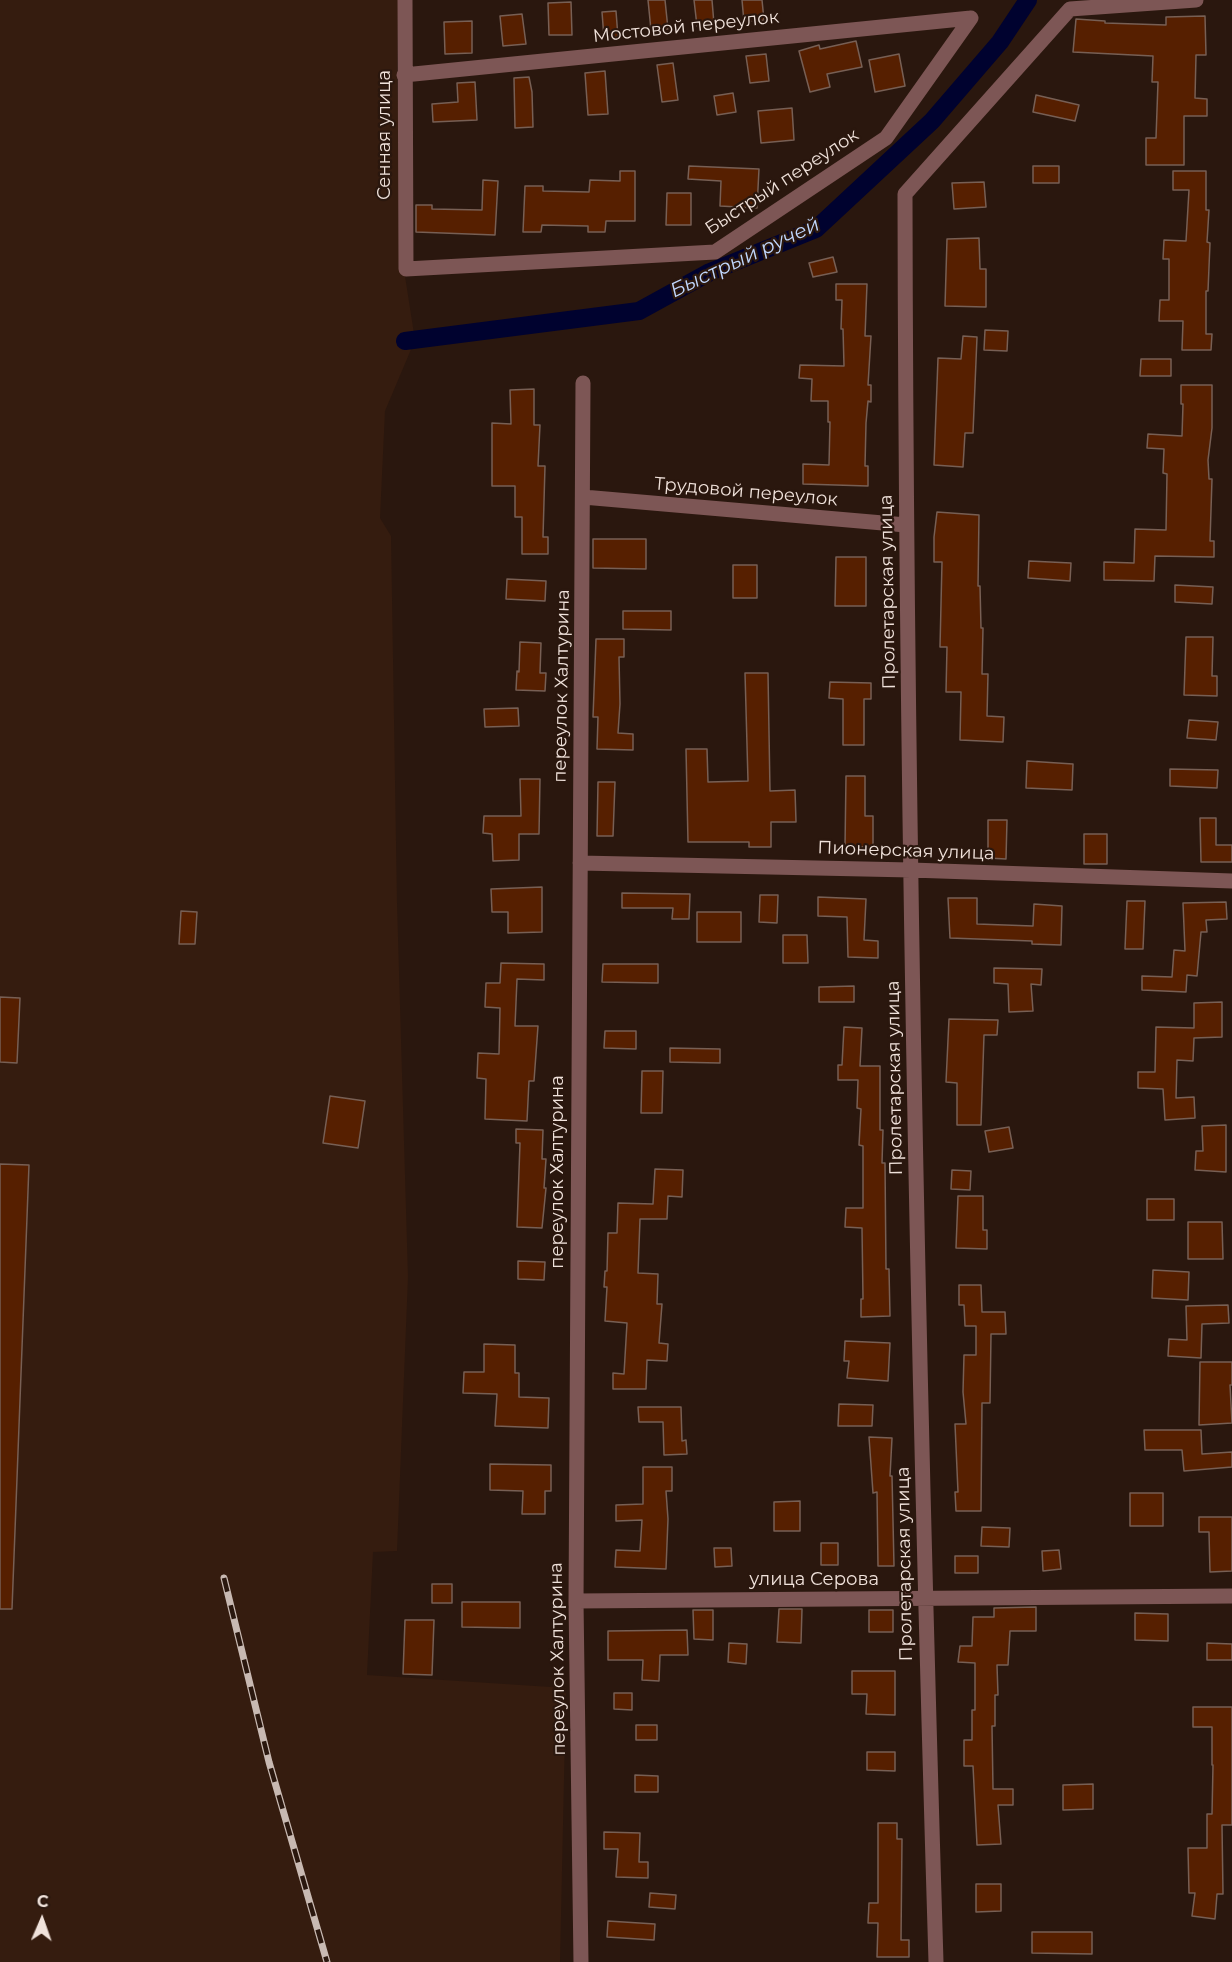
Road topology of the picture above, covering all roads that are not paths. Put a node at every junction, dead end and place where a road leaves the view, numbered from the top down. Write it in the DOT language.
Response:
graph roads {
  1 [pos="405,0"];
  2 [pos="1196,0"];
  3 [pos="971,18"];
  4 [pos="404,75"];
  5 [pos="406,269"];
  6 [pos="584,383"];
  7 [pos="583,497"];
  8 [pos="906,525"];
  9 [pos="580,863"];
  10 [pos="911,870"];
  11 [pos="1232,881"];
  12 [pos="1232,1596"];
  13 [pos="925,1599"];
  14 [pos="576,1601"];
  15 [pos="581,1962"];
  16 [pos="936,1962"];
  1 -- 4 [label="street, Сенная улица"];
  2 -- 8 [label="street, Пролетарская улица"];
  3 -- 4 [label="street, Мостовой переулок"];
  3 -- 5 [label="street, Быстрый переулок"];
  4 -- 5 [label="street, Сенная улица"];
  6 -- 7 [label="street, переулок Халтурина"];
  7 -- 8 [label="street, Трудовой переулок"];
  7 -- 9 [label="street, переулок Халтурина"];
  8 -- 10 [label="street, Пролетарская улица"];
  9 -- 10 [label="street, Пионерская улица"];
  9 -- 14 [label="street, переулок Халтурина"];
  10 -- 11 [label="street, Пионерская улица"];
  10 -- 13 [label="street, Пролетарская улица"];
  12 -- 13 [label="street, улица Серова"];
  13 -- 14 [label="street, улица Серова"];
  13 -- 16 [label="street, Пролетарская улица"];
  14 -- 15 [label="street, переулок Халтурина"];
}
